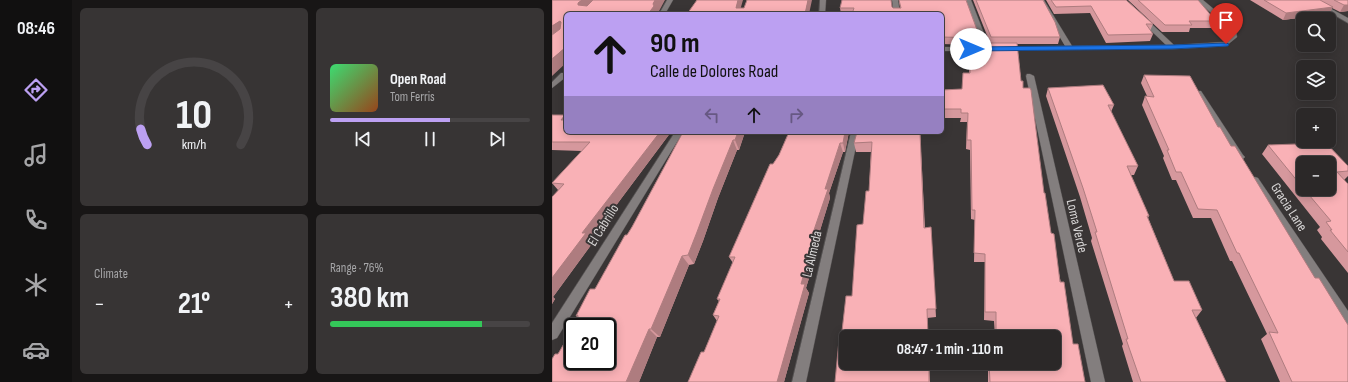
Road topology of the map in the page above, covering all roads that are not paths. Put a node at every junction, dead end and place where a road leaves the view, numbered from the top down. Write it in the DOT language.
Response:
graph roads {
  1 [pos="670,0"];
  2 [pos="823,0"];
  3 [pos="895,0"];
  4 [pos="968,0"];
  5 [pos="1041,0"];
  6 [pos="1122,0"];
  7 [pos="1199,0"];
  8 [pos="1311,0"];
  9 [pos="663,12"];
  10 [pos="822,12"];
  11 [pos="897,12"];
  12 [pos="1348,21"];
  13 [pos="1172,47"];
  14 [pos="1070,48"];
  15 [pos="944,49"];
  16 [pos="986,49"];
  17 [pos="564,76"];
  18 [pos="1030,76"];
  19 [pos="552,86"];
  20 [pos="1194,87"];
  21 [pos="678,134"];
  22 [pos="855,134"];
  23 [pos="1348,322"];
  24 [pos="552,334"];
  25 [pos="799,382"];
  26 [pos="1098,382"];
  1 -- 9 [label="street"];
  2 -- 10 [label="street"];
  3 -- 11 [label="street"];
  4 -- 16 [label="street"];
  5 -- 14 [label="street"];
  6 -- 13 [label="street"];
  7 -- 13 [label="street"];
  8 -- 12 [label="street"];
  13 -- 14 [label="street"];
  14 -- 16 [label="street"];
  15 -- 16 [label="street"];
  17 -- 19 [label="street"];
  18 -- 26 [label="street, Loma Verde"];
  20 -- 23 [label="street, Gracia Lane"];
  21 -- 24 [label="street, El Cabrillo"];
  22 -- 25 [label="street, La Almeda"];
}
